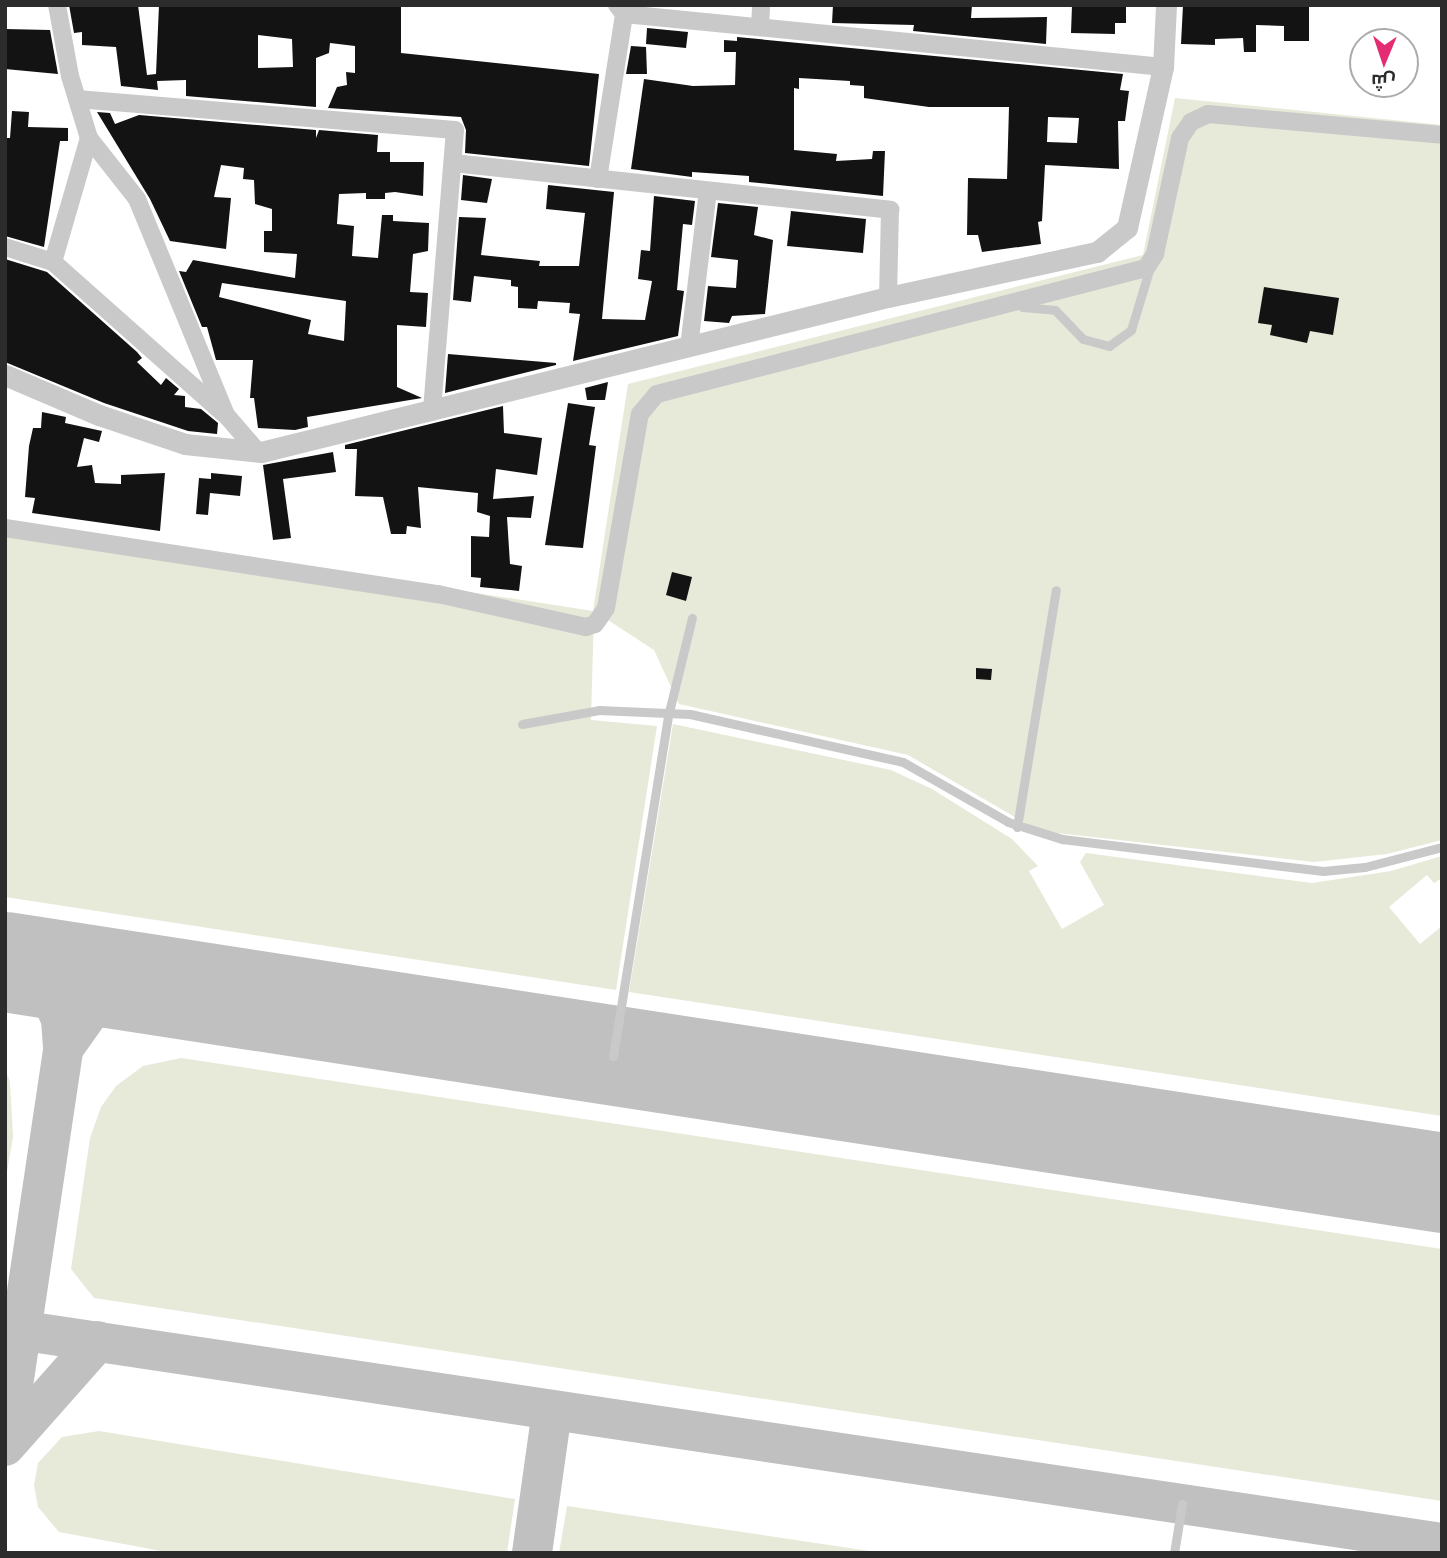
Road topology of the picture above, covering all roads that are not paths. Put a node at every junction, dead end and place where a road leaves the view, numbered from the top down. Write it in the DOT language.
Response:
graph roads {
  1 [pos="57,5"];
  2 [pos="761,5"];
  3 [pos="1166,5"];
  4 [pos="621,9"];
  5 [pos="760,27"];
  6 [pos="1163,67"];
  7 [pos="77,99"];
  8 [pos="1442,135"];
  9 [pos="89,138"];
  10 [pos="453,163"];
  11 [pos="598,179"];
  12 [pos="708,191"];
  13 [pos="5,247"];
  14 [pos="52,262"];
  15 [pos="1150,265"];
  16 [pos="888,297"];
  17 [pos="1006,307"];
  18 [pos="689,347"];
  19 [pos="5,374"];
  20 [pos="432,412"];
  21 [pos="226,415"];
  22 [pos="258,452"];
  23 [pos="5,528"];
  24 [pos="1056,590"];
  25 [pos="692,618"];
  26 [pos="669,712"];
  27 [pos="522,724"];
  28 [pos="1017,827"];
  29 [pos="1442,847"];
  30 [pos="613,1056"];
  31 [pos="1182,1504"];
  32 [pos="1174,1553"];
  1 -- 7 [label="street"];
  2 -- 5 [label="street"];
  3 -- 6 [label="street"];
  4 -- 5 [label="street"];
  4 -- 11 [label="street"];
  5 -- 6 [label="street"];
  6 -- 16 [label="street"];
  7 -- 9 [label="street"];
  7 -- 10 [label="street"];
  8 -- 15 [label="street"];
  9 -- 14 [label="street"];
  9 -- 21 [label="street"];
  10 -- 11 [label="street"];
  10 -- 20 [label="street"];
  11 -- 12 [label="street"];
  12 -- 16 [label="street"];
  12 -- 18 [label="street"];
  13 -- 14 [label="street"];
  14 -- 21 [label="street"];
  15 -- 17 [label="street"];
  15 -- 17 [label="lane"];
  16 -- 18 [label="street"];
  17 -- 23 [label="street"];
  18 -- 20 [label="street"];
  19 -- 22 [label="street"];
  20 -- 22 [label="street"];
  21 -- 22 [label="street"];
  24 -- 28 [label="lane"];
  25 -- 26 [label="lane"];
  26 -- 27 [label="lane"];
  26 -- 28 [label="lane"];
  26 -- 30 [label="lane"];
  28 -- 29 [label="lane"];
  31 -- 32 [label="lane"];
}
